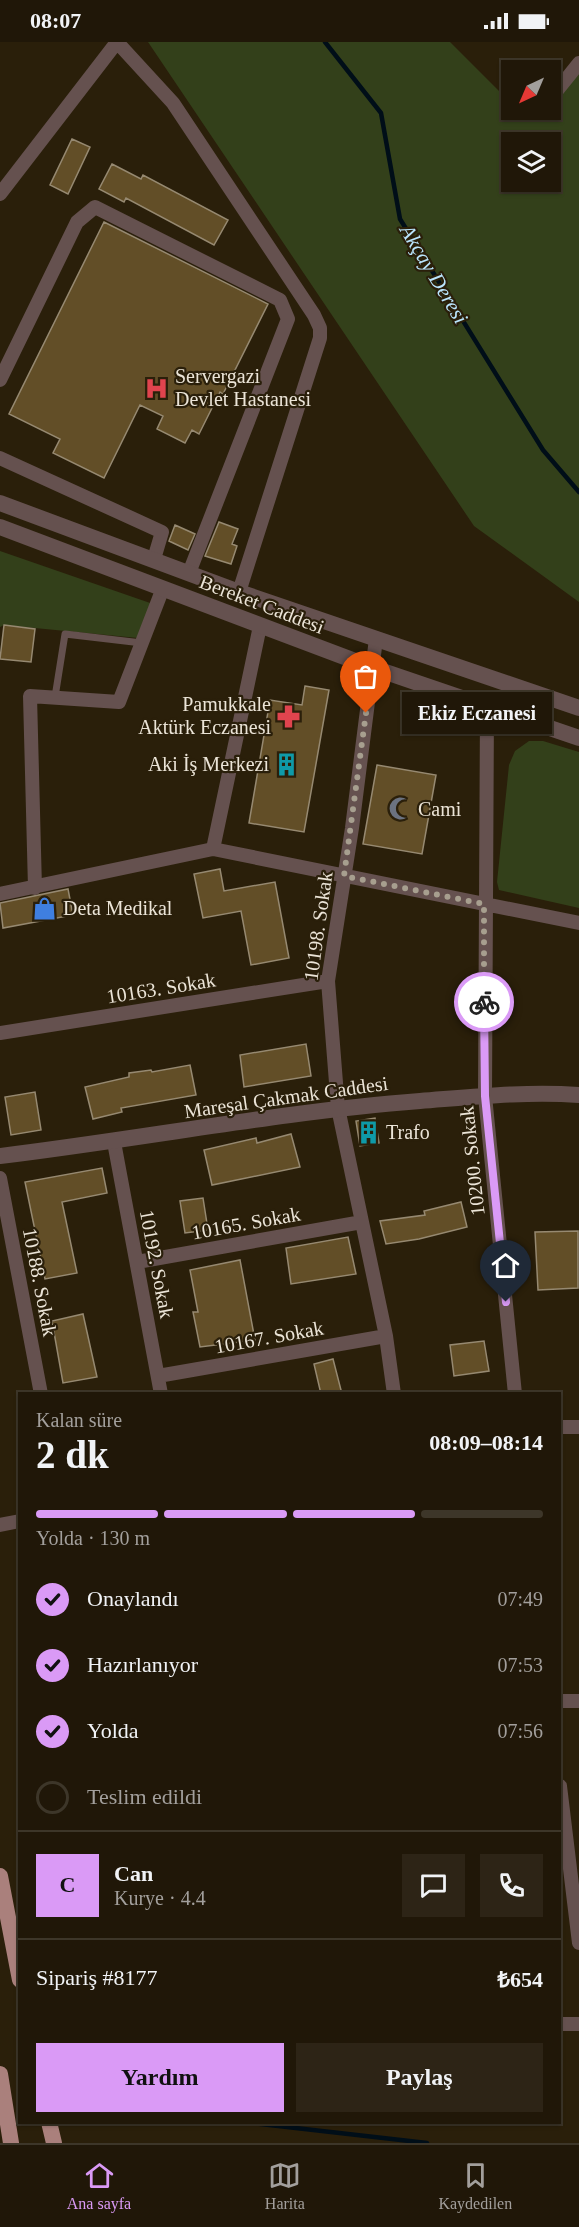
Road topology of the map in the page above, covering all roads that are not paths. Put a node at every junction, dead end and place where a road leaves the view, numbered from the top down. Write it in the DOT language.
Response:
graph roads {
  1 [pos="117,42"];
  2 [pos="579,63"];
  3 [pos="561,86"];
  4 [pos="0,195"];
  5 [pos="0,380"];
  6 [pos="0,458"];
  7 [pos="0,503"];
  8 [pos="0,527"];
  9 [pos="154,559"];
  10 [pos="189,573"];
  11 [pos="163,588"];
  12 [pos="239,592"];
  13 [pos="260,626"];
  14 [pos="376,639"];
  15 [pos="142,643"];
  16 [pos="371,667"];
  17 [pos="55,697"];
  18 [pos="487,707"];
  19 [pos="579,708"];
  20 [pos="579,738"];
  21 [pos="213,849"];
  22 [pos="344,876"];
  23 [pos="35,888"];
  24 [pos="0,894"];
  25 [pos="484,904"];
  26 [pos="579,923"];
  27 [pos="328,981"];
  28 [pos="0,1033"];
  29 [pos="579,1095"];
  30 [pos="485,1096"];
  31 [pos="338,1108"];
  32 [pos="114,1142"];
  33 [pos="0,1156"];
  34 [pos="0,1178"];
  35 [pos="362,1222"];
  36 [pos="137,1262"];
  37 [pos="386,1336"];
  38 [pos="158,1376"];
  39 [pos="41,1392"];
  40 [pos="161,1392"];
  41 [pos="394,1392"];
  42 [pos="515,1392"];
  43 [pos="561,1427"];
  44 [pos="579,1427"];
  45 [pos="18,1521"];
  46 [pos="0,1525"];
  47 [pos="561,1701"];
  48 [pos="579,1701"];
  49 [pos="561,1794"];
  50 [pos="0,1876"];
  51 [pos="579,1943"];
  52 [pos="18,1970"];
  53 [pos="561,2024"];
  54 [pos="579,2024"];
  55 [pos="0,2074"];
  56 [pos="3,2107"];
  57 [pos="49,2124"];
  58 [pos="11,2143"];
  59 [pos="54,2143"];
  1 -- 4 [label="street"];
  1 -- 12 [label="street"];
  2 -- 3 [label="street"];
  5 -- 10 [label="street"];
  6 -- 9 [label="street"];
  7 -- 9 [label="street, Bereket Caddesi"];
  8 -- 11 [label="street, Bereket Caddesi"];
  9 -- 10 [label="street, Bereket Caddesi"];
  10 -- 12 [label="street, Bereket Caddesi"];
  11 -- 13 [label="street, Bereket Caddesi"];
  11 -- 15 [label="street"];
  12 -- 14 [label="street, Bereket Caddesi"];
  13 -- 16 [label="street, Bereket Caddesi"];
  13 -- 21 [label="street"];
  14 -- 16 [label="street, 10198. Sokak"];
  14 -- 19 [label="street, Bereket Caddesi"];
  15 -- 17 [label="street"];
  15 -- 17 [label="lane"];
  16 -- 18 [label="street, Bereket Caddesi"];
  16 -- 22 [label="street, 10198. Sokak"];
  17 -- 23 [label="street"];
  18 -- 20 [label="street, Bereket Caddesi"];
  18 -- 25 [label="street, 10200. Sokak"];
  21 -- 22 [label="street"];
  21 -- 23 [label="street"];
  22 -- 25 [label="street"];
  22 -- 27 [label="street, 10198. Sokak"];
  23 -- 24 [label="street"];
  25 -- 26 [label="street"];
  25 -- 30 [label="street, 10200. Sokak"];
  27 -- 28 [label="street, 10163. Sokak"];
  27 -- 31 [label="street, 10198. Sokak"];
  29 -- 30 [label="street, Mareşal Çakmak Caddesi"];
  30 -- 31 [label="street, Mareşal Çakmak Caddesi"];
  30 -- 42 [label="street, 10200. Sokak"];
  31 -- 32 [label="street, Mareşal Çakmak Caddesi"];
  31 -- 35 [label="street, 10198. Sokak"];
  32 -- 33 [label="street, Mareşal Çakmak Caddesi"];
  32 -- 36 [label="street, 10192. Sokak"];
  34 -- 39 [label="street, 10188. Sokak"];
  35 -- 36 [label="street, 10165. Sokak"];
  35 -- 37 [label="street, 10198. Sokak"];
  36 -- 38 [label="street, 10192. Sokak"];
  37 -- 38 [label="street, 10167. Sokak"];
  37 -- 41 [label="street, 10198. Sokak"];
  38 -- 40 [label="street, 10192. Sokak"];
  43 -- 44 [label="street"];
  45 -- 46 [label="street"];
  47 -- 48 [label="street"];
  49 -- 51 [label="street"];
  50 -- 52 [label="main road"];
  53 -- 54 [label="street"];
  55 -- 56 [label="main road"];
  56 -- 58 [label="main road"];
  57 -- 59 [label="main road"];
}
